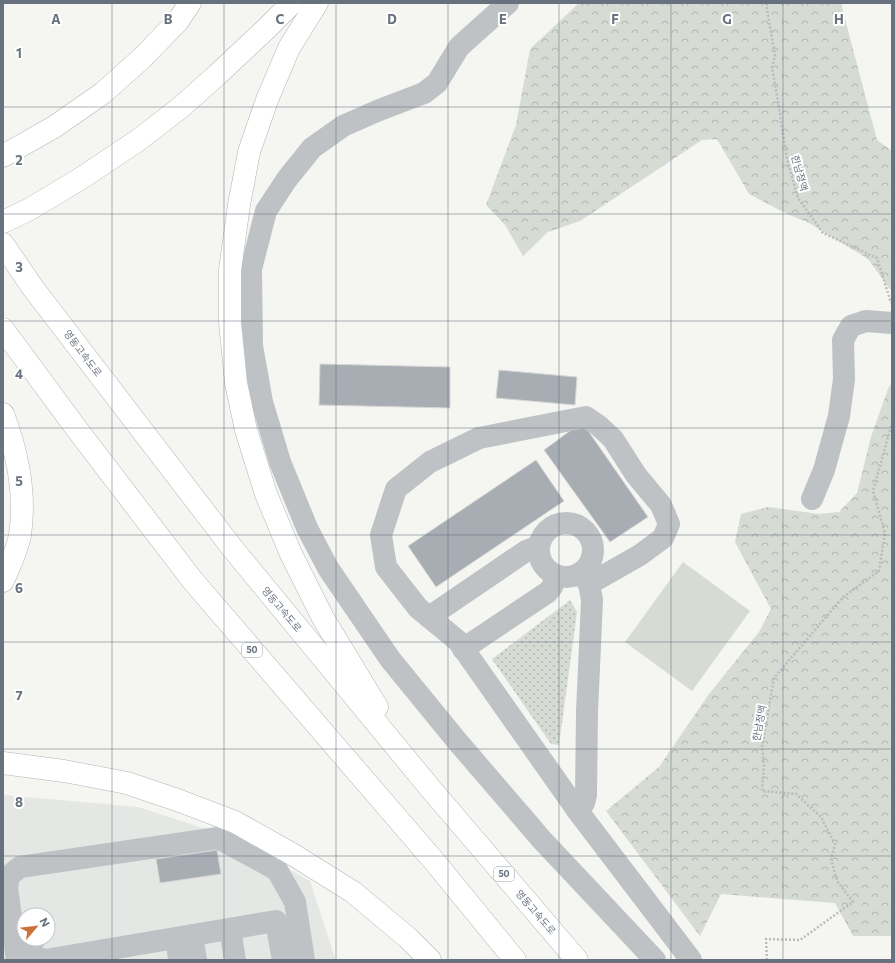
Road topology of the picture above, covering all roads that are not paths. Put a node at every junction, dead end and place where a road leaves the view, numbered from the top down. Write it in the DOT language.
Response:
graph roads {
  1 [pos="190,3"];
  2 [pos="292,3"];
  3 [pos="317,3"];
  4 [pos="508,3"];
  5 [pos="3,156"];
  6 [pos="3,222"];
  7 [pos="3,244"];
  8 [pos="892,323"];
  9 [pos="3,329"];
  10 [pos="3,414"];
  11 [pos="812,499"];
  12 [pos="539,546"];
  13 [pos="556,576"];
  14 [pos="585,578"];
  15 [pos="3,581"];
  16 [pos="429,618"];
  17 [pos="463,649"];
  18 [pos="3,763"];
  19 [pos="430,788"];
  20 [pos="577,810"];
  21 [pos="6,873"];
  22 [pos="230,929"];
  23 [pos="192,935"];
  24 [pos="31,947"];
  25 [pos="149,951"];
  26 [pos="104,955"];
  27 [pos="184,957"];
  28 [pos="17,960"];
  29 [pos="45,960"];
  30 [pos="236,960"];
  31 [pos="283,960"];
  32 [pos="304,960"];
  33 [pos="430,960"];
  34 [pos="515,960"];
  35 [pos="577,960"];
  36 [pos="655,960"];
  37 [pos="691,960"];
  1 -- 5 [label="highway"];
  2 -- 6 [label="highway"];
  3 -- 19 [label="highway"];
  4 -- 36 [label="street"];
  7 -- 19 [label="highway, 영동고속도로 / 50"];
  8 -- 11 [label="street"];
  9 -- 34 [label="highway, 50"];
  10 -- 15 [label="highway"];
  12 -- 13 [label="street"];
  12 -- 14 [label="street"];
  12 -- 16 [label="street"];
  13 -- 14 [label="street"];
  13 -- 17 [label="street"];
  14 -- 16 [label="street"];
  14 -- 20 [label="street"];
  16 -- 17 [label="street"];
  17 -- 20 [label="street"];
  18 -- 33 [label="highway"];
  19 -- 35 [label="highway, 영동고속도로 / 50"];
  20 -- 37 [label="street"];
  21 -- 28 [label="street"];
  21 -- 32 [label="street"];
  22 -- 23 [label="street"];
  22 -- 30 [label="street"];
  22 -- 31 [label="street"];
  23 -- 25 [label="street"];
  23 -- 27 [label="street"];
  24 -- 29 [label="street"];
  25 -- 26 [label="street"];
  26 -- 29 [label="street"];
}
